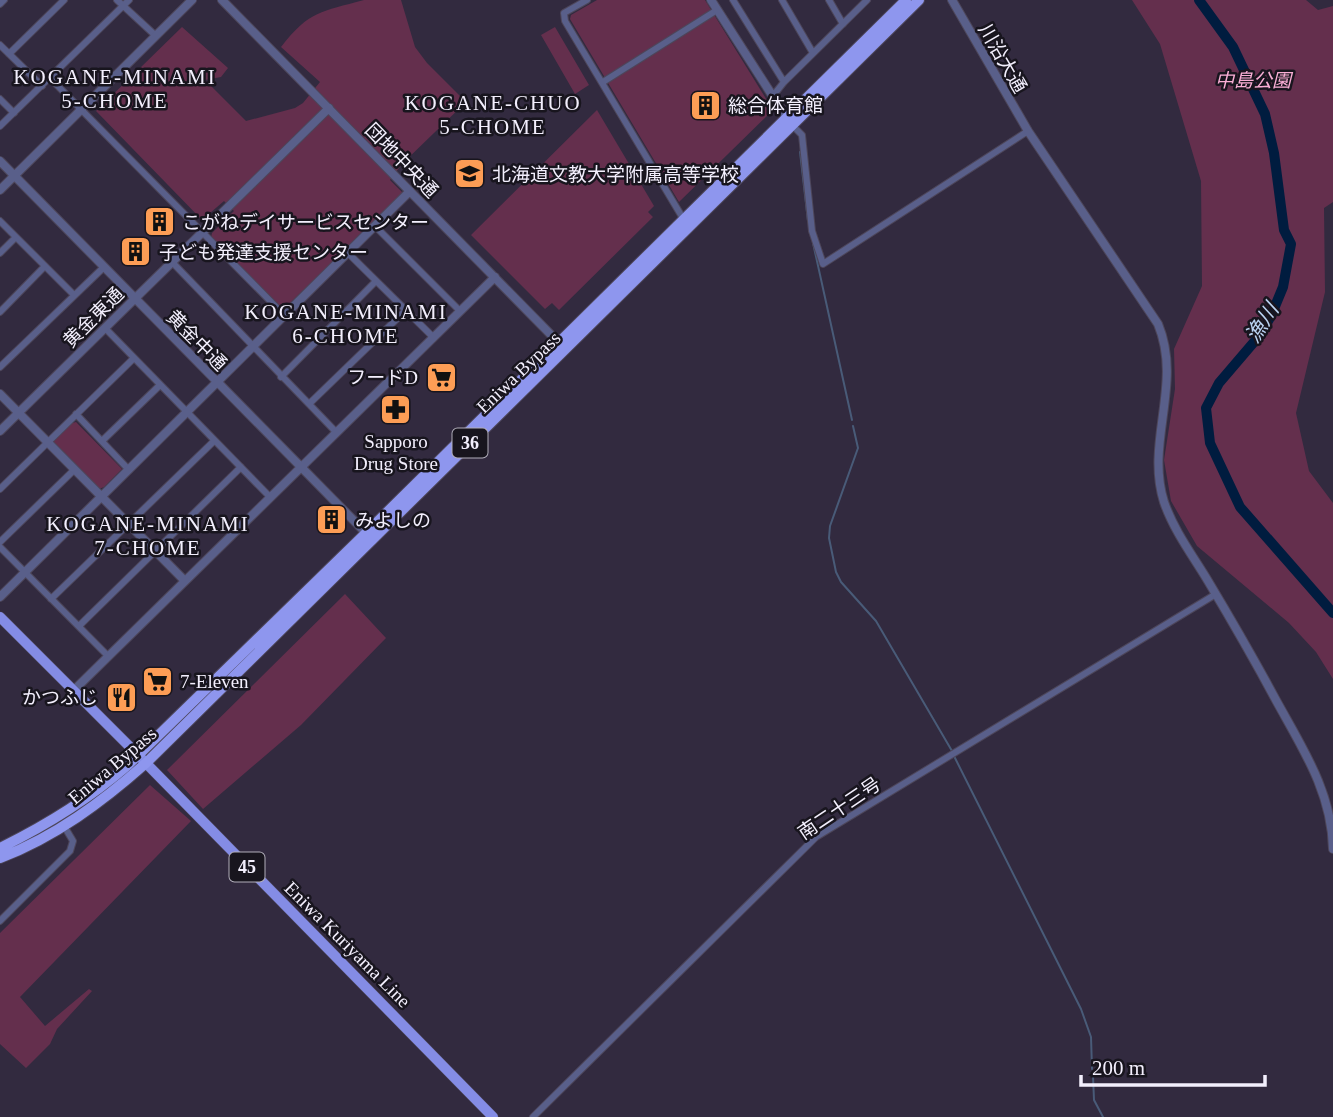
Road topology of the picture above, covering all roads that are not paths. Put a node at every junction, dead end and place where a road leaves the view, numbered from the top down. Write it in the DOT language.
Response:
graph roads {
  1 [pos="4,0"];
  2 [pos="64,0"];
  3 [pos="117,0"];
  4 [pos="129,0"];
  5 [pos="192,0"];
  6 [pos="222,0"];
  7 [pos="587,0"];
  8 [pos="711,0"];
  9 [pos="733,0"];
  10 [pos="782,0"];
  11 [pos="829,0"];
  12 [pos="867,0"];
  13 [pos="906,0"];
  14 [pos="919,0"];
  15 [pos="952,0"];
  16 [pos="0,4"];
  17 [pos="123,6"];
  18 [pos="718,10"];
  19 [pos="843,24"];
  20 [pos="156,36"];
  21 [pos="0,45"];
  22 [pos="813,53"];
  23 [pos="9,54"];
  24 [pos="50,78"];
  25 [pos="603,82"];
  26 [pos="784,82"];
  27 [pos="42,86"];
  28 [pos="772,97"];
  29 [pos="0,99"];
  30 [pos="329,108"];
  31 [pos="81,111"];
  32 [pos="14,113"];
  33 [pos="790,122"];
  34 [pos="0,126"];
  35 [pos="1028,131"];
  36 [pos="0,162"];
  37 [pos="14,176"];
  38 [pos="0,190"];
  39 [pos="410,191"];
  40 [pos="684,220"];
  41 [pos="0,221"];
  42 [pos="375,226"];
  43 [pos="203,232"];
  44 [pos="16,237"];
  45 [pos="0,253"];
  46 [pos="348,253"];
  47 [pos="172,262"];
  48 [pos="45,266"];
  49 [pos="104,267"];
  50 [pos="495,277"];
  51 [pos="376,281"];
  52 [pos="74,295"];
  53 [pos="135,299"];
  54 [pos="405,310"];
  55 [pos="460,311"];
  56 [pos="0,312"];
  57 [pos="285,316"];
  58 [pos="105,328"];
  59 [pos="433,338"];
  60 [pos="562,346"];
  61 [pos="253,348"];
  62 [pos="134,358"];
  63 [pos="0,367"];
  64 [pos="281,377"];
  65 [pos="217,383"];
  66 [pos="160,384"];
  67 [pos="0,394"];
  68 [pos="309,404"];
  69 [pos="19,413"];
  70 [pos="187,413"];
  71 [pos="76,414"];
  72 [pos="0,432"];
  73 [pos="336,432"];
  74 [pos="102,441"];
  75 [pos="214,441"];
  76 [pos="48,442"];
  77 [pos="241,467"];
  78 [pos="301,467"];
  79 [pos="75,469"];
  80 [pos="129,470"];
  81 [pos="0,489"];
  82 [pos="102,497"];
  83 [pos="270,497"];
  84 [pos="129,524"];
  85 [pos="369,536"];
  86 [pos="0,544"];
  87 [pos="156,551"];
  88 [pos="24,572"];
  89 [pos="185,581"];
  90 [pos="1216,594"];
  91 [pos="0,597"];
  92 [pos="51,599"];
  93 [pos="0,617"];
  94 [pos="79,626"];
  95 [pos="108,656"];
  96 [pos="73,691"];
  97 [pos="142,759"];
  98 [pos="64,826"];
  99 [pos="0,848"];
  100 [pos="1333,849"];
  101 [pos="0,858"];
  102 [pos="0,921"];
  103 [pos="494,1117"];
  104 [pos="533,1117"];
  1 -- 16 [label="street"];
  2 -- 23 [label="street"];
  3 -- 17 [label="street"];
  4 -- 17 [label="street"];
  5 -- 20 [label="street"];
  6 -- 30 [label="street, 団地中央通"];
  7 -- 25 [label="street"];
  8 -- 18 [label="street"];
  9 -- 26 [label="street"];
  10 -- 22 [label="street"];
  11 -- 19 [label="street"];
  12 -- 19 [label="street"];
  13 -- 33 [label="highway, Eniwa Bypass / 36"];
  14 -- 33 [label="highway, Eniwa Bypass / 36"];
  15 -- 35 [label="street, 川沿大通"];
  17 -- 20 [label="street"];
  17 -- 24 [label="street"];
  18 -- 25 [label="street"];
  18 -- 28 [label="street"];
  19 -- 22 [label="street"];
  20 -- 31 [label="street"];
  21 -- 23 [label="street"];
  22 -- 26 [label="street"];
  23 -- 27 [label="street"];
  24 -- 27 [label="street"];
  24 -- 31 [label="street"];
  25 -- 40 [label="street"];
  26 -- 28 [label="street"];
  27 -- 32 [label="street"];
  28 -- 33 [label="street"];
  29 -- 32 [label="street"];
  30 -- 39 [label="street, 団地中央通"];
  30 -- 43 [label="street, 黄金東通"];
  31 -- 37 [label="street"];
  31 -- 43 [label="street"];
  32 -- 34 [label="street"];
  33 -- 35 [label="street"];
  33 -- 40 [label="highway, Eniwa Bypass / 36"];
  33 -- 60 [label="highway, Eniwa Bypass / 36"];
  35 -- 90 [label="street, 川沿大通"];
  36 -- 37 [label="street, 黄金中通"];
  37 -- 38 [label="street"];
  37 -- 49 [label="street, 黄金中通"];
  39 -- 42 [label="street"];
  39 -- 50 [label="street, 団地中央通"];
  40 -- 60 [label="highway, Eniwa Bypass / 36"];
  41 -- 44 [label="street"];
  42 -- 46 [label="street"];
  42 -- 55 [label="street"];
  43 -- 47 [label="street, 黄金東通"];
  43 -- 57 [label="street"];
  44 -- 45 [label="street"];
  44 -- 48 [label="street"];
  46 -- 51 [label="street"];
  46 -- 57 [label="street"];
  47 -- 53 [label="street, 黄金東通"];
  47 -- 61 [label="street"];
  48 -- 52 [label="street"];
  48 -- 56 [label="street"];
  49 -- 52 [label="street"];
  49 -- 53 [label="street, 黄金中通"];
  50 -- 55 [label="street"];
  50 -- 60 [label="street, 団地中央通"];
  51 -- 54 [label="street"];
  51 -- 64 [label="street"];
  52 -- 63 [label="street"];
  53 -- 58 [label="street, 黄金東通"];
  53 -- 65 [label="street, 黄金中通"];
  54 -- 59 [label="street"];
  54 -- 68 [label="street"];
  55 -- 59 [label="street"];
  57 -- 61 [label="street"];
  58 -- 62 [label="street"];
  58 -- 69 [label="street, 黄金東通"];
  59 -- 73 [label="street"];
  60 -- 85 [label="highway, Eniwa Bypass / 36"];
  61 -- 64 [label="street"];
  61 -- 65 [label="street"];
  62 -- 66 [label="street"];
  62 -- 71 [label="street"];
  64 -- 68 [label="street"];
  65 -- 70 [label="street"];
  65 -- 78 [label="street, 黄金中通"];
  66 -- 70 [label="street"];
  66 -- 74 [label="street"];
  67 -- 69 [label="street"];
  68 -- 73 [label="street"];
  69 -- 72 [label="street, 黄金東通"];
  69 -- 76 [label="street"];
  70 -- 75 [label="street"];
  70 -- 80 [label="street"];
  71 -- 74 [label="street"];
  71 -- 76 [label="street"];
  73 -- 78 [label="street"];
  74 -- 80 [label="street"];
  75 -- 77 [label="street"];
  75 -- 84 [label="street"];
  76 -- 79 [label="street"];
  76 -- 81 [label="street"];
  77 -- 83 [label="street"];
  77 -- 87 [label="street"];
  78 -- 83 [label="street"];
  78 -- 85 [label="street, 黄金中通"];
  79 -- 82 [label="street"];
  79 -- 86 [label="street"];
  80 -- 82 [label="street"];
  82 -- 84 [label="street"];
  82 -- 88 [label="street"];
  83 -- 89 [label="street"];
  84 -- 87 [label="street"];
  84 -- 92 [label="street"];
  85 -- 97 [label="highway, Eniwa Bypass / 36"];
  86 -- 88 [label="street"];
  87 -- 89 [label="street"];
  87 -- 94 [label="street"];
  88 -- 91 [label="street"];
  88 -- 92 [label="street"];
  89 -- 95 [label="street"];
  90 -- 100 [label="street, 川沿大通"];
  90 -- 104 [label="street, 南二十三号"];
  92 -- 94 [label="street"];
  93 -- 96 [label="main road, Eniwa Kuriyama Line / 45"];
  94 -- 95 [label="street"];
  95 -- 96 [label="street"];
  96 -- 97 [label="main road, Eniwa Kuriyama Line / 45"];
  97 -- 98 [label="highway, Eniwa Bypass / 36"];
  97 -- 99 [label="highway, Eniwa Bypass / 36"];
  97 -- 103 [label="main road, Eniwa Kuriyama Line / 45"];
  98 -- 101 [label="highway, Eniwa Bypass / 36"];
  98 -- 102 [label="street"];
}
